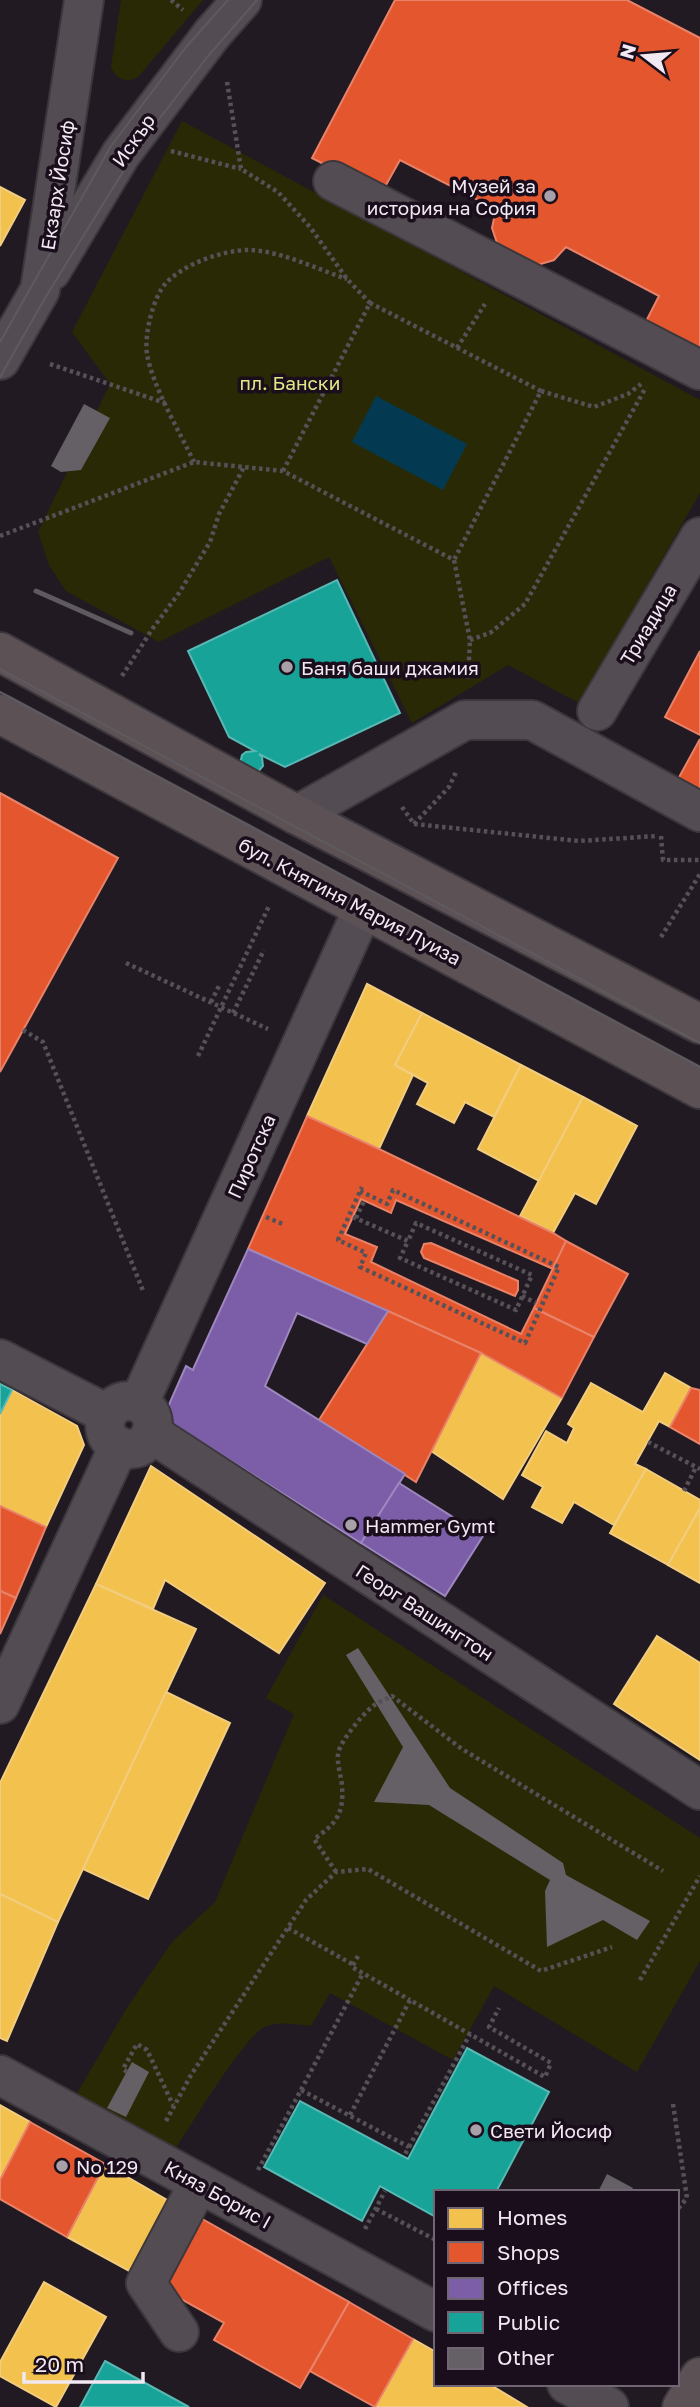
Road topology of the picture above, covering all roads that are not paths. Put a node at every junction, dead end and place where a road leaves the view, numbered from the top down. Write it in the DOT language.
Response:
graph roads {
  1 [pos="84,0"];
  2 [pos="242,0"];
  3 [pos="333,181"];
  4 [pos="40,290"];
  5 [pos="0,360"];
  6 [pos="700,370"];
  7 [pos="700,537"];
  8 [pos="0,652"];
  9 [pos="597,711"];
  10 [pos="0,714"];
  11 [pos="700,812"];
  12 [pos="297,815"];
  13 [pos="363,909"];
  14 [pos="700,1024"];
  15 [pos="700,1089"];
  16 [pos="0,1359"];
  17 [pos="129,1424"];
  18 [pos="0,1704"];
  19 [pos="700,1790"];
  20 [pos="0,2075"];
  21 [pos="199,2183"];
  22 [pos="434,2311"];
  23 [pos="179,2332"];
  24 [pos="700,2377"];
  25 [pos="571,2386"];
  26 [pos="609,2407"];
  27 [pos="682,2407"];
  1 -- 4 [label="street, Екзарх Йосиф"];
  2 -- 4 [label="street, Искър"];
  3 -- 6 [label="street"];
  4 -- 5 [label="street, Екзарх Йосиф"];
  7 -- 9 [label="street, Триадица"];
  8 -- 12 [label="main road"];
  10 -- 13 [label="main road, бул. Княгиня Мария Луиза"];
  11 -- 12 [label="street"];
  12 -- 14 [label="main road"];
  13 -- 15 [label="main road, бул. Княгиня Мария Луиза"];
  13 -- 17 [label="street, Пиротска"];
  16 -- 17 [label="street, Георг Вашингтон"];
  17 -- 18 [label="street, Пиротска"];
  17 -- 19 [label="street, Георг Вашингтон"];
  20 -- 21 [label="street, Княз Борис I"];
  21 -- 22 [label="street, Княз Борис I"];
  21 -- 23 [label="street"];
  24 -- 27 [label="main road"];
  25 -- 26 [label="street"];
}
